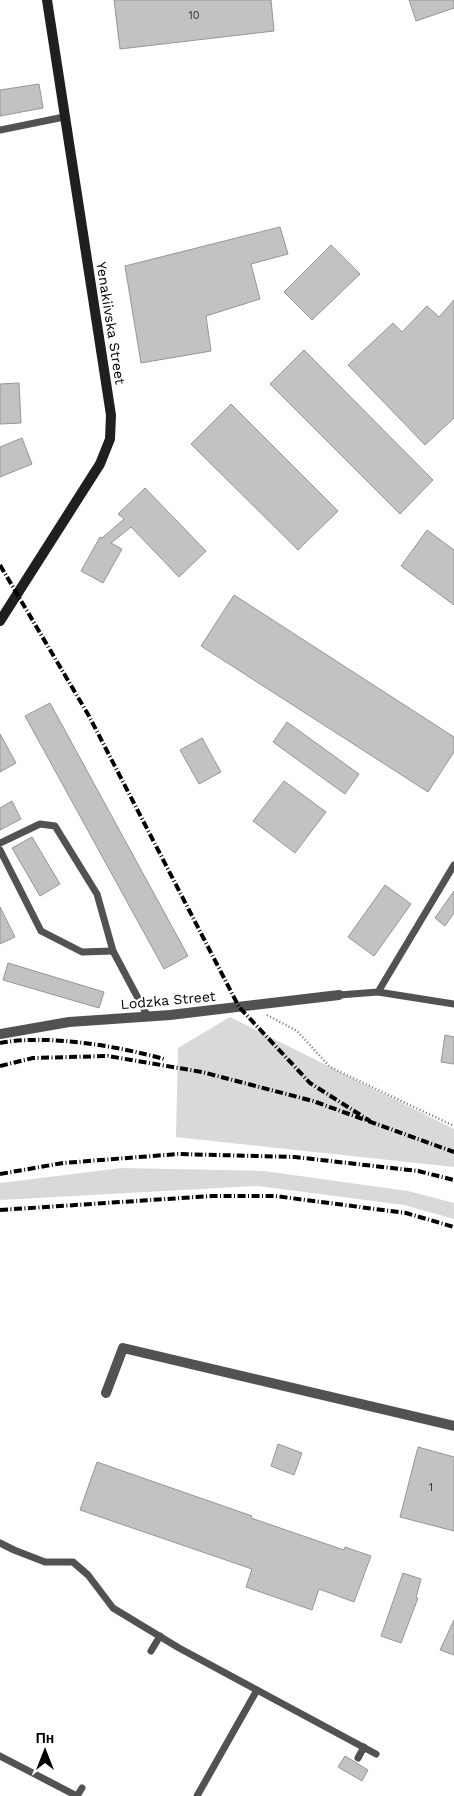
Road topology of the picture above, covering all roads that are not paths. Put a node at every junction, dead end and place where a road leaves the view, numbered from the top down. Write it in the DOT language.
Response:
graph roads {
  1 [pos="46,0"];
  2 [pos="64,117"];
  3 [pos="0,130"];
  4 [pos="0,621"];
  5 [pos="0,843"];
  6 [pos="0,850"];
  7 [pos="454,865"];
  8 [pos="113,951"];
  9 [pos="378,992"];
  10 [pos="339,995"];
  11 [pos="454,996"];
  12 [pos="452,1004"];
  13 [pos="148,1017"];
  14 [pos="0,1034"];
  15 [pos="106,1393"];
  16 [pos="454,1426"];
  17 [pos="0,1543"];
  18 [pos="160,1636"];
  19 [pos="151,1651"];
  20 [pos="257,1690"];
  21 [pos="364,1747"];
  22 [pos="376,1754"];
  23 [pos="0,1756"];
  24 [pos="358,1758"];
  25 [pos="82,1788"];
  26 [pos="197,1796"];
  1 -- 2 [label="street, Yenakiivska Street"];
  2 -- 3 [label="lane"];
  2 -- 4 [label="street, Yenakiivska Street"];
  5 -- 8 [label="lane"];
  6 -- 8 [label="lane"];
  7 -- 9 [label="lane"];
  8 -- 13 [label="lane"];
  9 -- 10 [label="lane"];
  9 -- 12 [label="lane"];
  10 -- 13 [label="street, Lodzka Street"];
  11 -- 12 [label="lane"];
  13 -- 14 [label="street, Lodzka Street"];
  15 -- 16 [label="street"];
  17 -- 18 [label="lane"];
  18 -- 19 [label="lane"];
  18 -- 20 [label="lane"];
  20 -- 21 [label="lane"];
  20 -- 26 [label="lane"];
  21 -- 22 [label="lane"];
  21 -- 24 [label="lane"];
  23 -- 25 [label="lane"];
}
